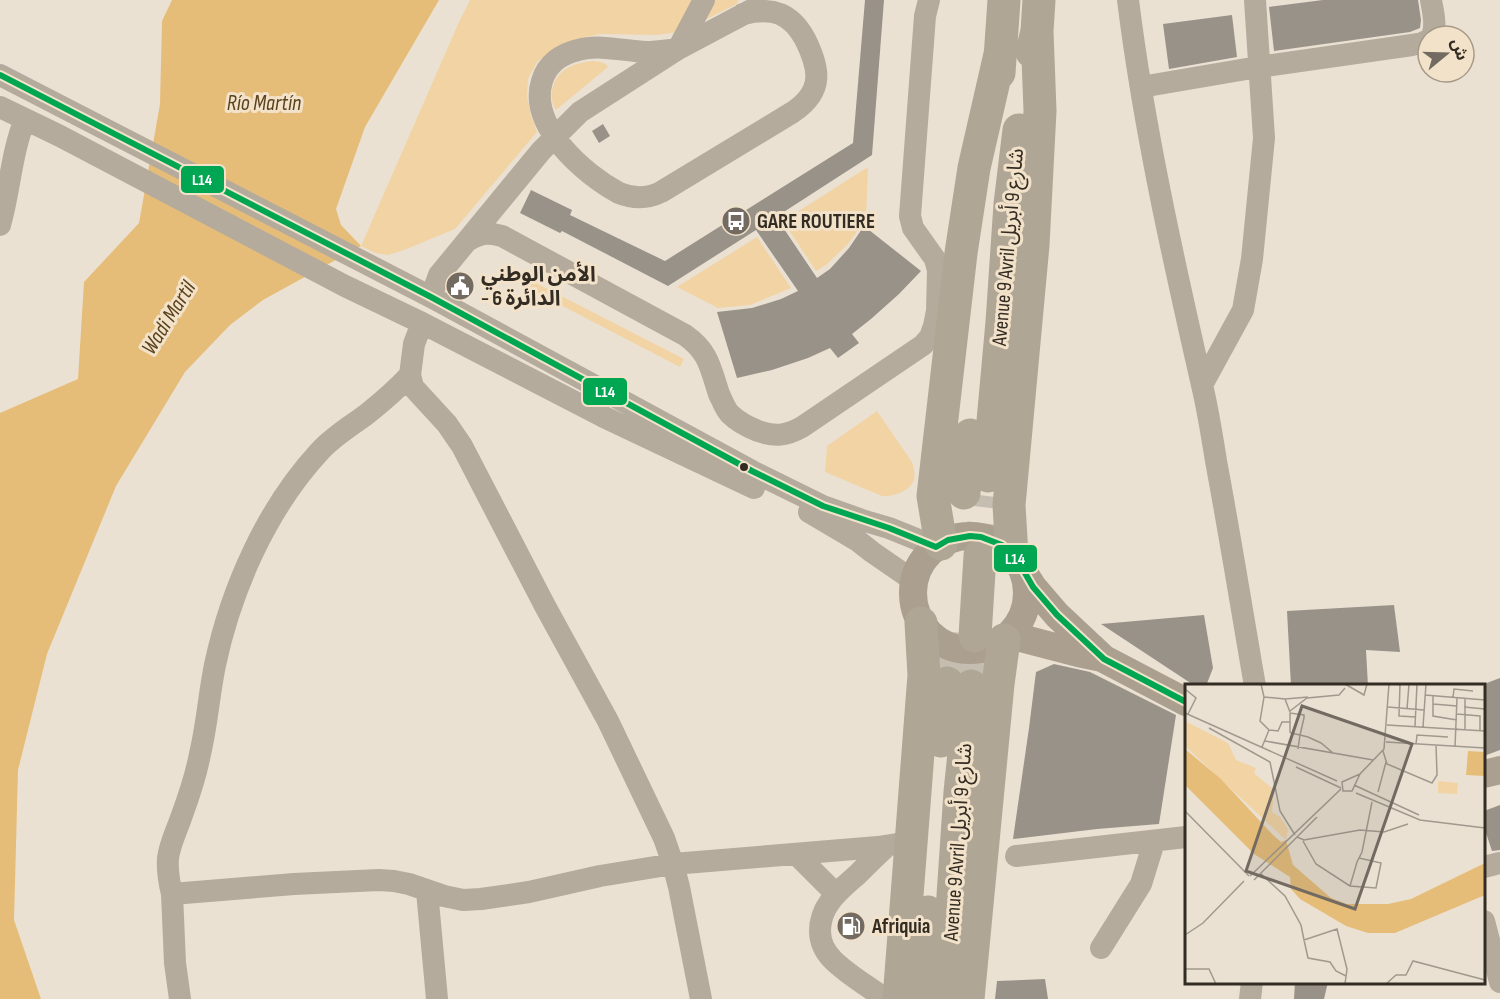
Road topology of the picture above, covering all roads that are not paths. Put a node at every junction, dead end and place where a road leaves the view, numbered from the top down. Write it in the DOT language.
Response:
graph roads {
  1 [pos="704,0"];
  2 [pos="770,0"];
  3 [pos="928,0"];
  4 [pos="1004,0"];
  5 [pos="1128,0"];
  6 [pos="1255,0"];
  7 [pos="1431,0"];
  8 [pos="746,7"];
  9 [pos="1038,15"];
  10 [pos="1435,24"];
  11 [pos="1416,44"];
  12 [pos="678,49"];
  13 [pos="1001,50"];
  14 [pos="1258,67"];
  15 [pos="0,75"];
  16 [pos="1141,87"];
  17 [pos="0,107"];
  18 [pos="25,119"];
  19 [pos="554,137"];
  20 [pos="0,225"];
  21 [pos="469,240"];
  22 [pos="431,297"];
  23 [pos="422,323"];
  24 [pos="410,375"];
  25 [pos="1202,385"];
  26 [pos="955,550"];
  27 [pos="1017,562"];
  28 [pos="914,581"];
  29 [pos="921,623"];
  30 [pos="985,636"];
  31 [pos="1104,658"];
  32 [pos="1255,684"];
  33 [pos="1185,701"];
  34 [pos="1500,770"];
  35 [pos="1485,774"];
  36 [pos="1185,837"];
  37 [pos="1154,842"];
  38 [pos="899,843"];
  39 [pos="796,855"];
  40 [pos="1016,856"];
  41 [pos="1500,863"];
  42 [pos="673,864"];
  43 [pos="1485,867"];
  44 [pos="427,891"];
  45 [pos="172,894"];
  46 [pos="836,894"];
  47 [pos="1485,925"];
  48 [pos="1101,948"];
  49 [pos="1500,982"];
  50 [pos="1252,984"];
  51 [pos="180,999"];
  52 [pos="437,999"];
  53 [pos="701,999"];
  54 [pos="885,999"];
  55 [pos="899,999"];
  56 [pos="923,999"];
  57 [pos="946,999"];
  58 [pos="968,999"];
  59 [pos="1250,999"];
  1 -- 12 [label="street"];
  2 -- 8 [label="street"];
  3 -- 21 [label="street"];
  4 -- 13 [label="highway, Avenue 9 Avril شارع 9 أبريل"];
  5 -- 16 [label="street"];
  6 -- 14 [label="street"];
  7 -- 10 [label="street"];
  8 -- 12 [label="street"];
  8 -- 19 [label="street"];
  9 -- 13 [label="highway, Avenue 9 Avril شارع 9 أبريل"];
  9 -- 27 [label="highway"];
  11 -- 14 [label="street"];
  12 -- 19 [label="street"];
  12 -- 19 [label="street"];
  13 -- 26 [label="highway"];
  14 -- 16 [label="street"];
  14 -- 25 [label="street"];
  15 -- 22 [label="street"];
  16 -- 25 [label="street"];
  17 -- 18 [label="street"];
  18 -- 20 [label="street"];
  18 -- 23 [label="street"];
  19 -- 21 [label="street"];
  21 -- 22 [label="street"];
  22 -- 26 [label="street"];
  23 -- 24 [label="street"];
  23 -- 28 [label="street"];
  24 -- 42 [label="street"];
  24 -- 45 [label="street"];
  25 -- 32 [label="street"];
  26 -- 27 [label="main road"];
  26 -- 28 [label="main road"];
  26 -- 30 [label="highway"];
  27 -- 30 [label="main road"];
  27 -- 31 [label="main road"];
  28 -- 29 [label="main road"];
  29 -- 30 [label="main road"];
  29 -- 38 [label="highway"];
  30 -- 31 [label="main road"];
  30 -- 58 [label="highway"];
  31 -- 33 [label="main road"];
  34 -- 35 [label="main road"];
  36 -- 37 [label="street"];
  37 -- 40 [label="street"];
  37 -- 48 [label="street"];
  38 -- 39 [label="street"];
  38 -- 46 [label="street"];
  38 -- 55 [label="highway"];
  39 -- 42 [label="street"];
  39 -- 46 [label="street"];
  41 -- 43 [label="street"];
  42 -- 44 [label="street"];
  42 -- 53 [label="street"];
  44 -- 45 [label="street"];
  44 -- 52 [label="street"];
  45 -- 51 [label="street"];
  46 -- 54 [label="street"];
  47 -- 49 [label="street"];
  50 -- 59 [label="street"];
  56 -- 57 [label="highway, Avenue 9 Avril شارع 9 أبريل"];
}
